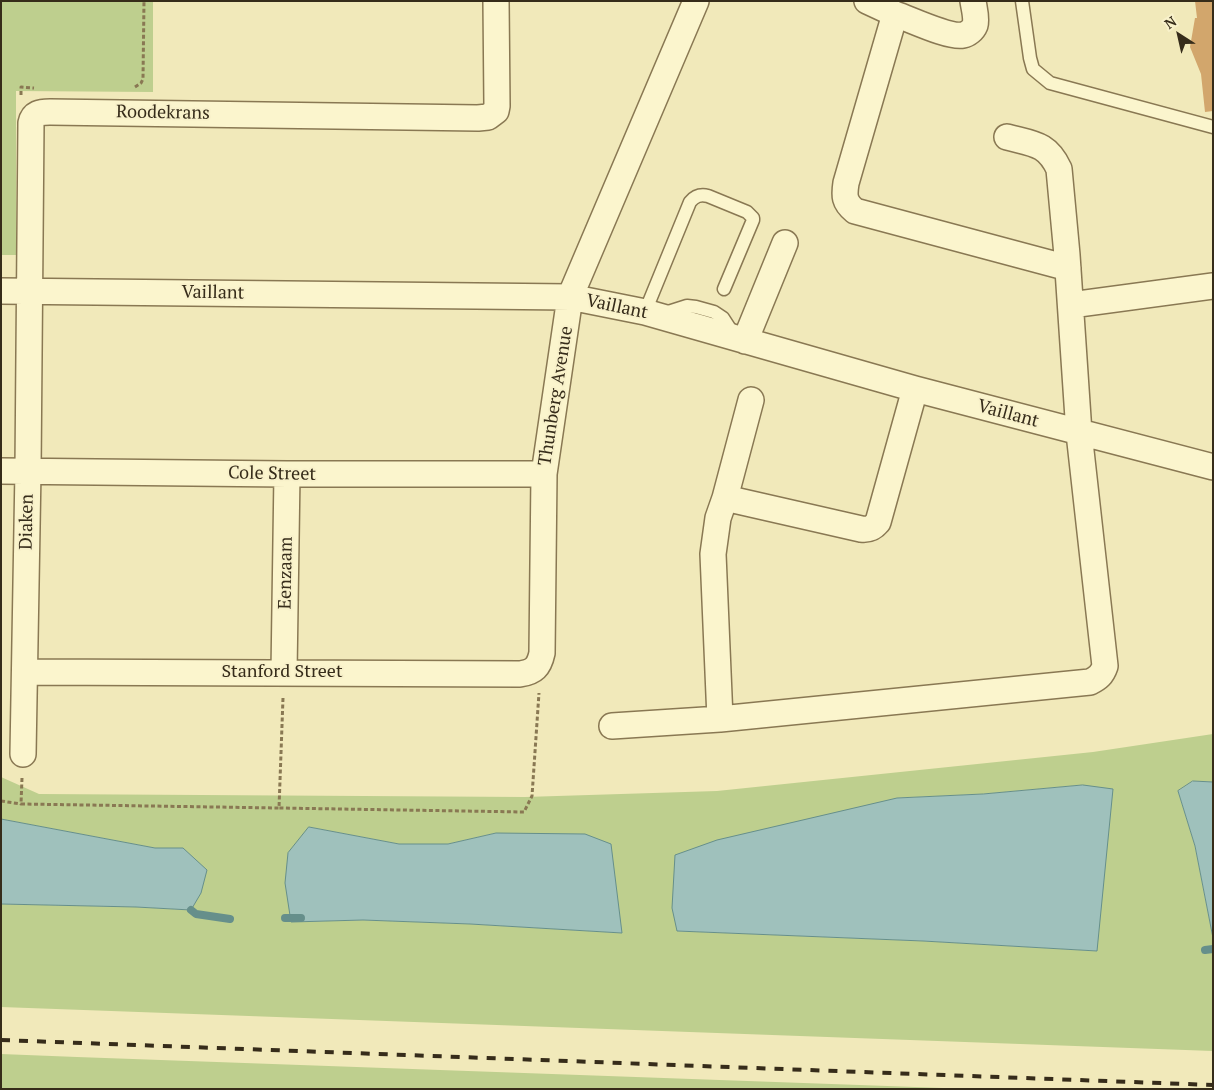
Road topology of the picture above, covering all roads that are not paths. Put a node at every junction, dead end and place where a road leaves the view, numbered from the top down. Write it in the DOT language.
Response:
graph roads {
  1 [pos="496,1"];
  2 [pos="696,1"];
  3 [pos="867,1"];
  4 [pos="974,1"];
  5 [pos="1022,1"];
  6 [pos="895,14"];
  7 [pos="1213,127"];
  8 [pos="1007,137"];
  9 [pos="785,244"];
  10 [pos="1068,268"];
  11 [pos="1213,286"];
  12 [pos="724,289"];
  13 [pos="1,291"];
  14 [pos="30,291"];
  15 [pos="570,297"];
  16 [pos="1071,305"];
  17 [pos="651,314"];
  18 [pos="741,340"];
  19 [pos="915,389"];
  20 [pos="751,400"];
  21 [pos="1080,433"];
  22 [pos="1213,466"];
  23 [pos="1,470"];
  24 [pos="28,470"];
  25 [pos="287,474"];
  26 [pos="544,474"];
  27 [pos="725,498"];
  28 [pos="539,663"];
  29 [pos="25,672"];
  30 [pos="284,672"];
  31 [pos="720,719"];
  32 [pos="612,726"];
  33 [pos="23,754"];
  1 -- 14 [label="street, Roodekrans"];
  2 -- 15 [label="street, Thunberg Avenue"];
  3 -- 6 [label="street"];
  4 -- 6 [label="street"];
  5 -- 7 [label="lane"];
  6 -- 10 [label="street"];
  8 -- 10 [label="street"];
  9 -- 18 [label="street"];
  10 -- 16 [label="street"];
  11 -- 16 [label="street"];
  12 -- 17 [label="lane"];
  13 -- 14 [label="street, Vaillant"];
  14 -- 15 [label="street, Vaillant"];
  14 -- 24 [label="street, Diaken"];
  15 -- 17 [label="street, Vaillant"];
  15 -- 26 [label="street, Thunberg Avenue"];
  16 -- 21 [label="street"];
  17 -- 18 [label="street, Vaillant"];
  18 -- 19 [label="street, Vaillant"];
  19 -- 21 [label="street, Vaillant"];
  19 -- 27 [label="street"];
  20 -- 27 [label="street"];
  21 -- 22 [label="street, Vaillant"];
  21 -- 31 [label="street"];
  23 -- 24 [label="street, Cole Street"];
  24 -- 25 [label="street, Cole Street"];
  24 -- 29 [label="street, Diaken"];
  25 -- 26 [label="street, Cole Street"];
  25 -- 30 [label="street, Eenzaam"];
  26 -- 28 [label="street, Thunberg Avenue"];
  27 -- 31 [label="street"];
  28 -- 30 [label="street, Stanford Street"];
  29 -- 30 [label="street, Stanford Street"];
  29 -- 33 [label="street, Diaken"];
  31 -- 32 [label="street"];
}
